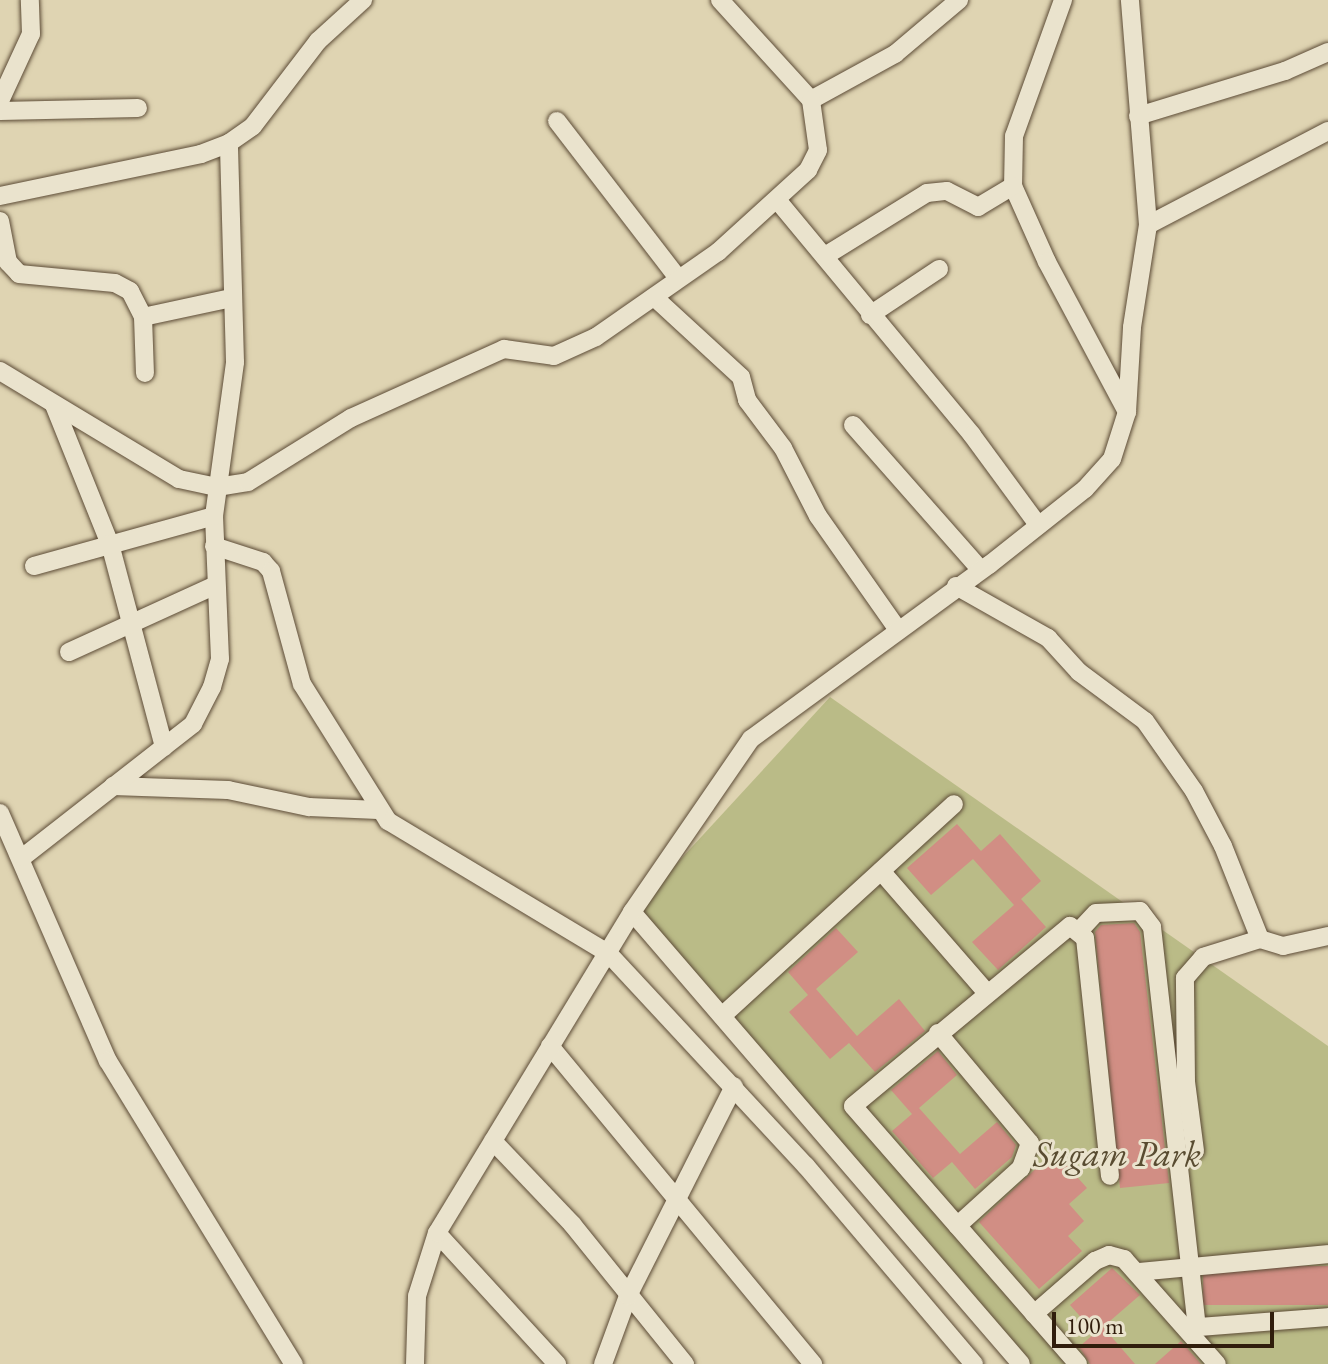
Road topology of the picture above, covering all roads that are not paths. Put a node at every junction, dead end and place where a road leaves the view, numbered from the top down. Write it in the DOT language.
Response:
graph roads {
  1 [pos="30,0"];
  2 [pos="363,0"];
  3 [pos="720,0"];
  4 [pos="959,0"];
  5 [pos="1063,0"];
  6 [pos="1130,0"];
  7 [pos="1328,52"];
  8 [pos="811,100"];
  9 [pos="0,101"];
  10 [pos="138,108"];
  11 [pos="0,111"];
  12 [pos="1138,116"];
  13 [pos="557,121"];
  14 [pos="1328,131"];
  15 [pos="229,143"];
  16 [pos="1013,186"];
  17 [pos="0,196"];
  18 [pos="778,201"];
  19 [pos="0,221"];
  20 [pos="1148,225"];
  21 [pos="825,256"];
  22 [pos="939,269"];
  23 [pos="678,278"];
  24 [pos="654,297"];
  25 [pos="232,298"];
  26 [pos="870,315"];
  27 [pos="143,317"];
  28 [pos="0,371"];
  29 [pos="145,373"];
  30 [pos="54,405"];
  31 [pos="1127,412"];
  32 [pos="853,425"];
  33 [pos="217,487"];
  34 [pos="214,516"];
  35 [pos="1038,525"];
  36 [pos="110,544"];
  37 [pos="214,546"];
  38 [pos="34,566"];
  39 [pos="981,570"];
  40 [pos="214,586"];
  41 [pos="956,586"];
  42 [pos="132,623"];
  43 [pos="898,630"];
  44 [pos="69,652"];
  45 [pos="164,747"];
  46 [pos="113,786"];
  47 [pos="954,804"];
  48 [pos="378,810"];
  49 [pos="0,813"];
  50 [pos="23,857"];
  51 [pos="881,871"];
  52 [pos="632,912"];
  53 [pos="1080,930"];
  54 [pos="1328,936"];
  55 [pos="1260,939"];
  56 [pos="608,953"];
  57 [pos="986,992"];
  58 [pos="722,1016"];
  59 [pos="938,1033"];
  60 [pos="550,1046"];
  61 [pos="734,1086"];
  62 [pos="493,1141"];
  63 [pos="1195,1151"];
  64 [pos="1110,1176"];
  65 [pos="679,1201"];
  66 [pos="957,1226"];
  67 [pos="437,1233"];
  68 [pos="1328,1254"];
  69 [pos="1190,1267"];
  70 [pos="1138,1272"];
  71 [pos="628,1296"];
  72 [pos="1034,1314"];
  73 [pos="1328,1317"];
  74 [pos="1191,1328"];
  75 [pos="294,1364"];
  76 [pos="415,1364"];
  77 [pos="557,1364"];
  78 [pos="603,1364"];
  79 [pos="685,1364"];
  80 [pos="813,1364"];
  81 [pos="974,1364"];
  82 [pos="1021,1364"];
  83 [pos="1078,1364"];
  84 [pos="1217,1364"];
  1 -- 9 [label="street"];
  2 -- 15 [label="street"];
  3 -- 8 [label="street"];
  4 -- 8 [label="street"];
  5 -- 16 [label="street"];
  6 -- 12 [label="street"];
  7 -- 12 [label="street"];
  8 -- 18 [label="street"];
  10 -- 11 [label="street"];
  12 -- 20 [label="street"];
  13 -- 23 [label="street"];
  14 -- 20 [label="street"];
  15 -- 17 [label="street"];
  15 -- 25 [label="street"];
  16 -- 21 [label="street"];
  16 -- 31 [label="street"];
  18 -- 21 [label="street"];
  18 -- 23 [label="street"];
  19 -- 27 [label="street"];
  20 -- 31 [label="street"];
  21 -- 26 [label="street"];
  22 -- 26 [label="street"];
  23 -- 24 [label="street"];
  24 -- 33 [label="street"];
  24 -- 43 [label="street"];
  25 -- 27 [label="street"];
  25 -- 33 [label="street"];
  26 -- 35 [label="street"];
  27 -- 29 [label="street"];
  28 -- 30 [label="street"];
  30 -- 33 [label="street"];
  30 -- 36 [label="street"];
  31 -- 35 [label="street"];
  32 -- 39 [label="street"];
  33 -- 34 [label="street"];
  34 -- 36 [label="street"];
  34 -- 37 [label="street"];
  35 -- 39 [label="street"];
  36 -- 38 [label="street"];
  36 -- 42 [label="street"];
  37 -- 40 [label="street"];
  37 -- 48 [label="street"];
  39 -- 41 [label="street"];
  40 -- 42 [label="street"];
  40 -- 45 [label="street"];
  41 -- 43 [label="street"];
  41 -- 55 [label="street"];
  42 -- 44 [label="street"];
  42 -- 45 [label="street"];
  43 -- 52 [label="street"];
  45 -- 46 [label="street"];
  46 -- 48 [label="street"];
  46 -- 50 [label="street"];
  47 -- 51 [label="street"];
  48 -- 56 [label="street"];
  49 -- 50 [label="street"];
  50 -- 75 [label="street"];
  51 -- 57 [label="street"];
  51 -- 58 [label="street"];
  52 -- 56 [label="street"];
  52 -- 58 [label="street"];
  53 -- 57 [label="street"];
  53 -- 64 [label="street"];
  53 -- 69 [label="street"];
  54 -- 55 [label="street"];
  55 -- 63 [label="street"];
  56 -- 60 [label="street"];
  56 -- 61 [label="street"];
  57 -- 59 [label="street"];
  58 -- 82 [label="street"];
  59 -- 66 [label="street"];
  59 -- 66 [label="street"];
  60 -- 62 [label="street"];
  60 -- 65 [label="street"];
  61 -- 65 [label="street"];
  61 -- 81 [label="street"];
  62 -- 67 [label="street"];
  62 -- 71 [label="street"];
  65 -- 71 [label="street"];
  65 -- 80 [label="street"];
  66 -- 72 [label="street"];
  67 -- 76 [label="street"];
  67 -- 77 [label="street"];
  68 -- 69 [label="street"];
  69 -- 70 [label="street"];
  69 -- 74 [label="street"];
  70 -- 72 [label="street"];
  70 -- 74 [label="street"];
  71 -- 78 [label="street"];
  71 -- 79 [label="street"];
  72 -- 83 [label="street"];
  73 -- 74 [label="street"];
  74 -- 84 [label="street"];
}
